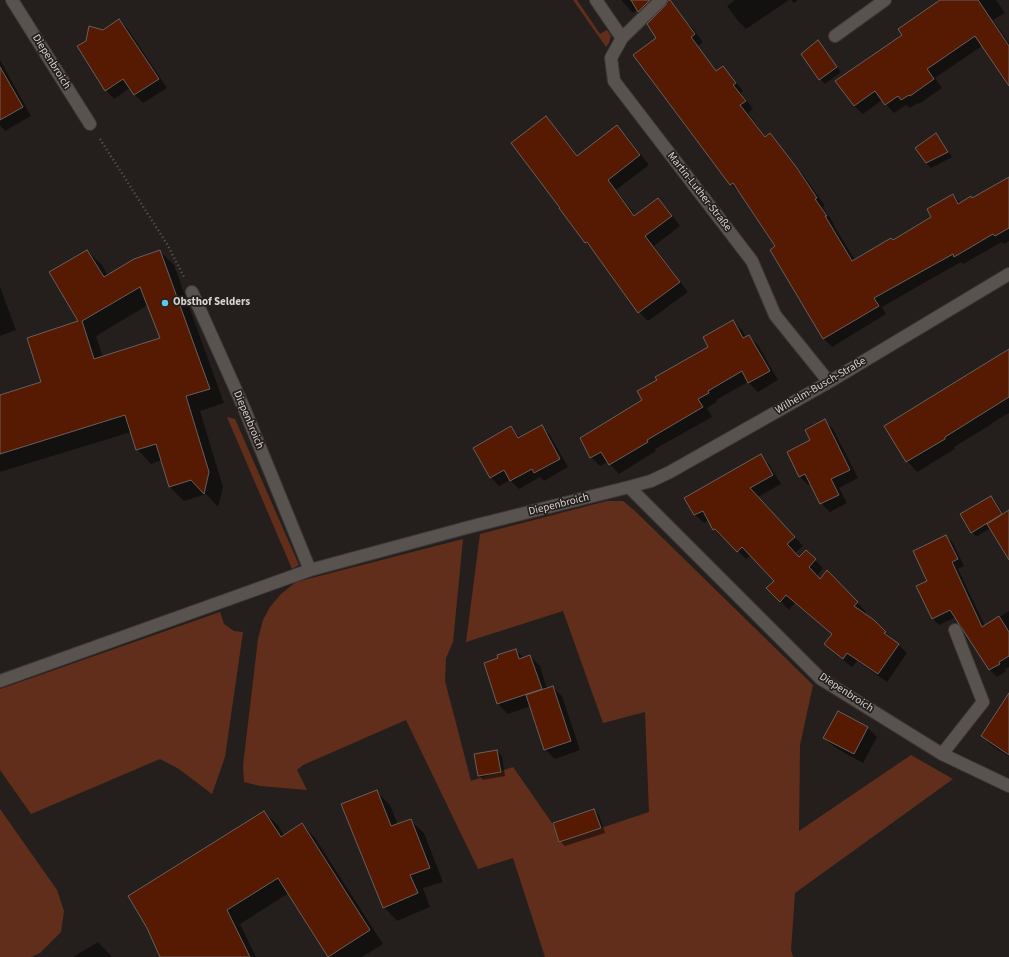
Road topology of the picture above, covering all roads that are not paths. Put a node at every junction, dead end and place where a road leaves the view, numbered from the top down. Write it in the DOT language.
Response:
graph roads {
  1 [pos="12,0"];
  2 [pos="596,0"];
  3 [pos="661,0"];
  4 [pos="885,0"];
  5 [pos="835,36"];
  6 [pos="622,38"];
  7 [pos="90,124"];
  8 [pos="1009,274"];
  9 [pos="192,292"];
  10 [pos="829,382"];
  11 [pos="629,488"];
  12 [pos="310,570"];
  13 [pos="955,630"];
  14 [pos="0,681"];
  15 [pos="942,754"];
  16 [pos="1009,786"];
  1 -- 7 [label="street, Diepenbroich"];
  2 -- 6 [label="street"];
  3 -- 6 [label="street, Martin-Luther-Straße"];
  4 -- 5 [label="street"];
  6 -- 10 [label="street, Martin-Luther-Straße"];
  8 -- 10 [label="street, Wilhelm-Busch-Straße"];
  9 -- 12 [label="street, Diepenbroich"];
  10 -- 11 [label="street, Wilhelm-Busch-Straße"];
  11 -- 12 [label="street, Diepenbroich"];
  11 -- 15 [label="street, Diepenbroich"];
  12 -- 14 [label="street"];
  13 -- 15 [label="street"];
  15 -- 16 [label="street, Diepenbroich"];
}
